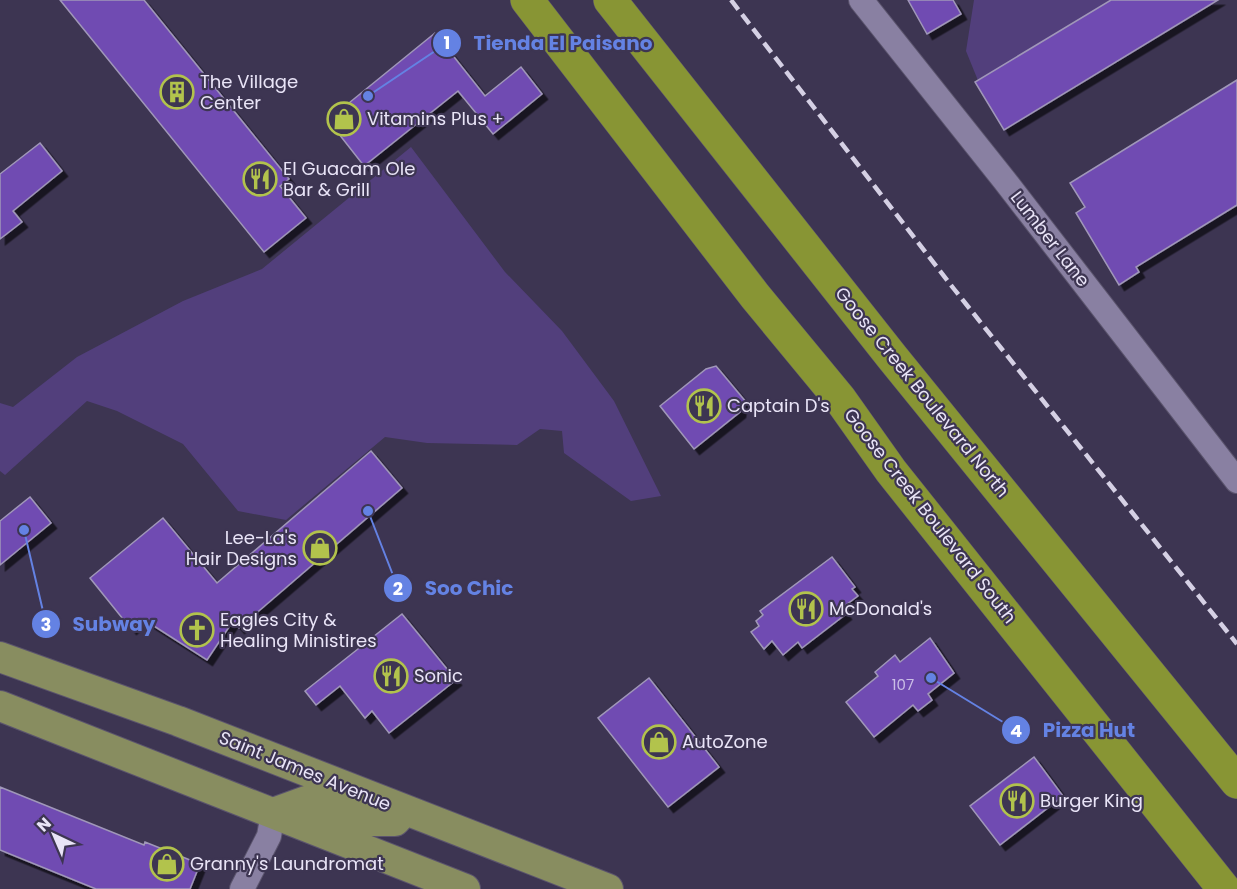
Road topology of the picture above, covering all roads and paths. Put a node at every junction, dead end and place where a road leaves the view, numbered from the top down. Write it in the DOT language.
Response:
graph roads {
  1 [pos="527,0"];
  2 [pos="610,0"];
  3 [pos="861,0"];
  4 [pos="1237,481"];
  5 [pos="3,659"];
  6 [pos="0,706"];
  7 [pos="1237,782"];
  8 [pos="405,810"];
  9 [pos="273,813"];
  10 [pos="242,889"];
  11 [pos="465,889"];
  12 [pos="608,889"];
  13 [pos="1224,889"];
  1 -- 13 [label="highway, Goose Creek Boulevard South"];
  2 -- 7 [label="highway, Goose Creek Boulevard North"];
  3 -- 4 [label="street, Lumber Lane"];
  5 -- 8 [label="main road, Saint James Avenue"];
  6 -- 9 [label="main road"];
  8 -- 9 [label="main road"];
  8 -- 12 [label="main road, Saint James Avenue"];
  9 -- 10 [label="street"];
  9 -- 11 [label="main road"];
}
